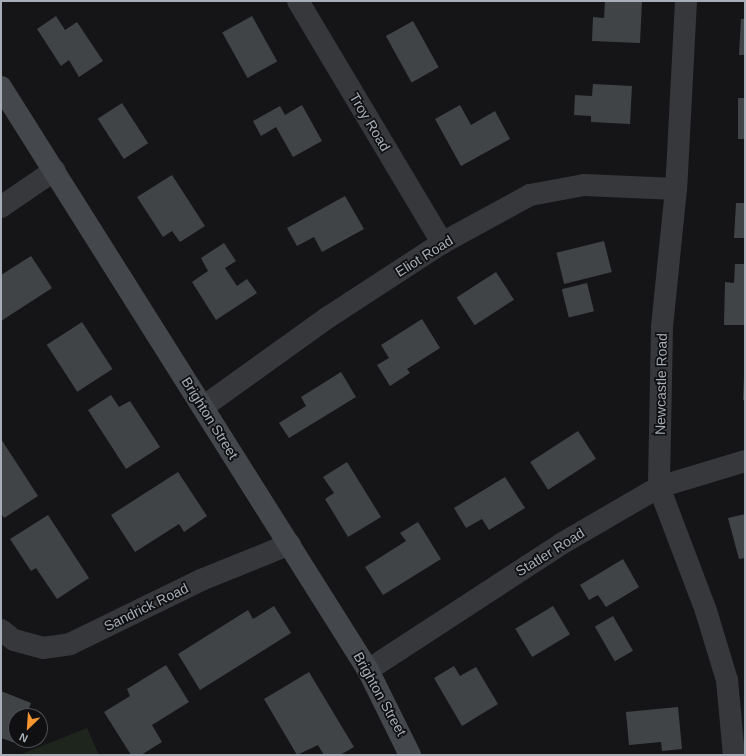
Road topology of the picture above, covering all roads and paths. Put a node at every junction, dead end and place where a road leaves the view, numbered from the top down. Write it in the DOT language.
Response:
graph roads {
  1 [pos="298,1"];
  2 [pos="686,1"];
  3 [pos="1,87"];
  4 [pos="55,170"];
  5 [pos="676,189"];
  6 [pos="1,207"];
  7 [pos="442,244"];
  8 [pos="203,407"];
  9 [pos="745,462"];
  10 [pos="659,487"];
  11 [pos="290,544"];
  12 [pos="1,630"];
  13 [pos="368,670"];
  14 [pos="410,755"];
  15 [pos="734,755"];
  1 -- 7 [label="street, Troy Road"];
  2 -- 5 [label="street, Newcastle Road"];
  3 -- 4 [label="main road, Brighton Street"];
  4 -- 6 [label="street"];
  4 -- 8 [label="main road, Brighton Street"];
  5 -- 7 [label="street, Eliot Road"];
  5 -- 10 [label="street, Newcastle Road"];
  7 -- 8 [label="street, Eliot Road"];
  8 -- 11 [label="main road, Brighton Street"];
  9 -- 10 [label="street, Statler Road"];
  10 -- 13 [label="street, Statler Road"];
  10 -- 15 [label="street, Newcastle Road"];
  11 -- 12 [label="street, Sandrick Road"];
  11 -- 13 [label="main road, Brighton Street"];
  13 -- 14 [label="main road, Brighton Street"];
}
